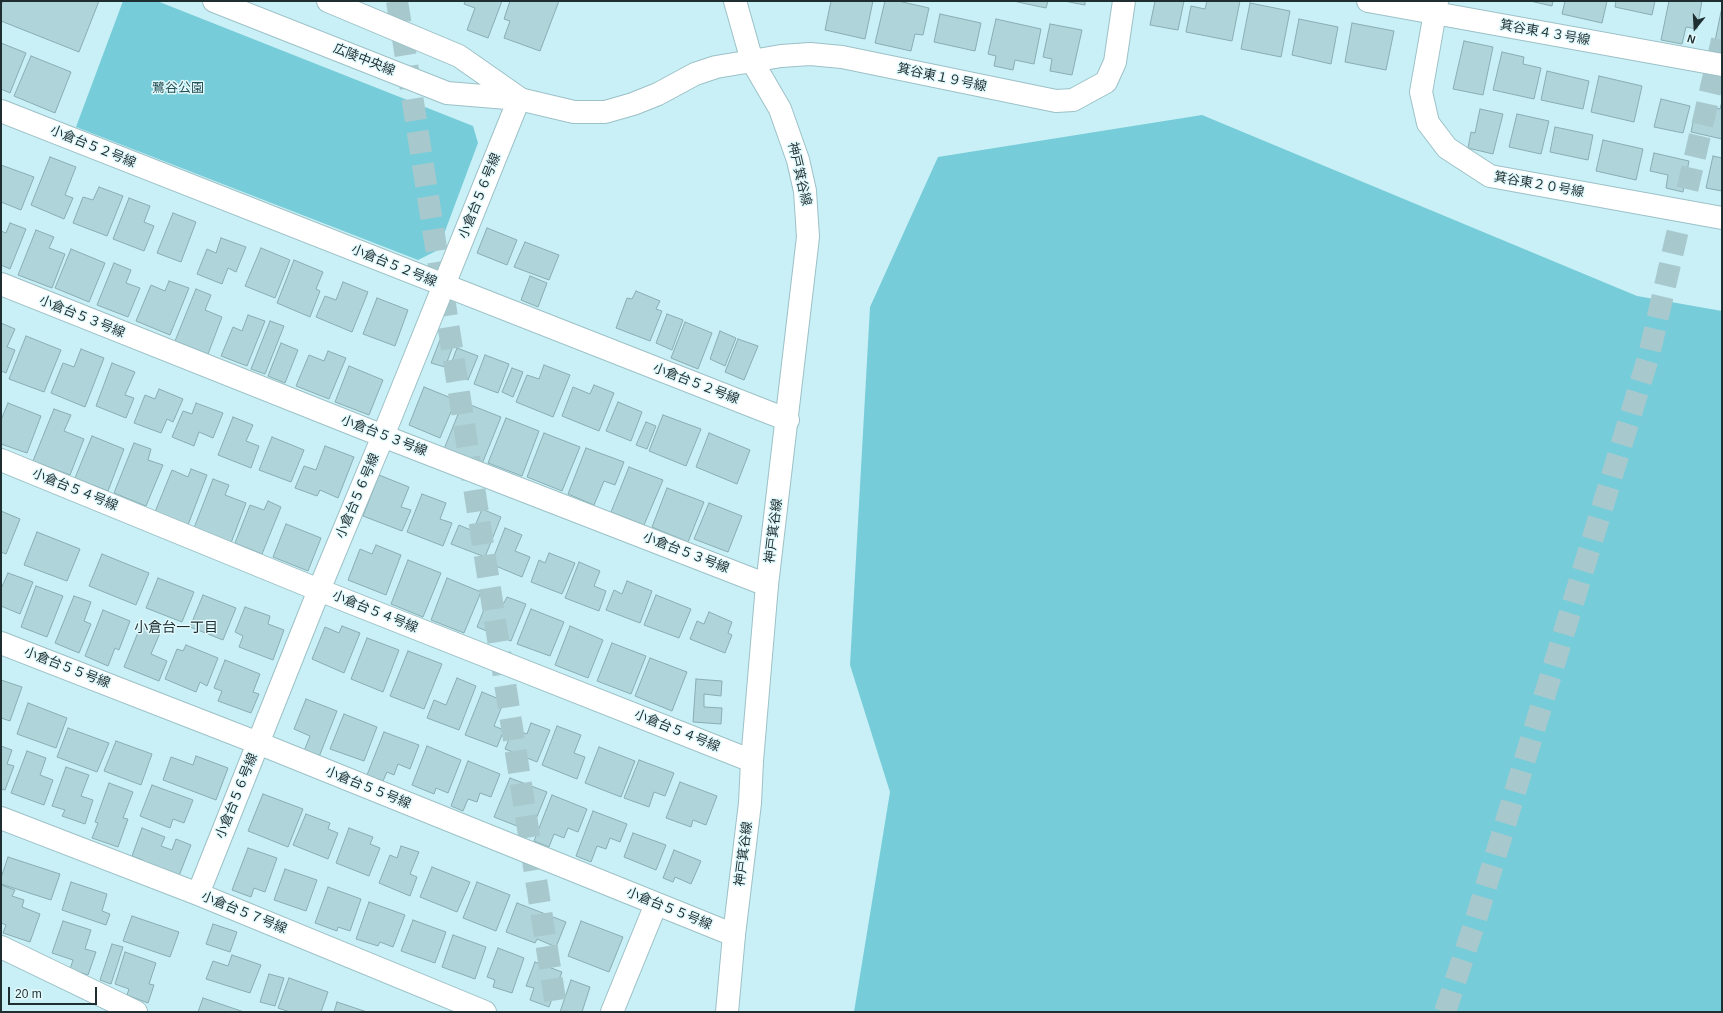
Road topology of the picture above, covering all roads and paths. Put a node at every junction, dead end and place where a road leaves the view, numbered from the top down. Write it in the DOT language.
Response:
graph roads {
  1 [pos="214,1"];
  2 [pos="328,1"];
  3 [pos="735,1"];
  4 [pos="1124,1"];
  5 [pos="1368,1"];
  6 [pos="1436,7"];
  7 [pos="752,61"];
  8 [pos="1722,65"];
  9 [pos="519,99"];
  10 [pos="1,111"];
  11 [pos="1722,218"];
  12 [pos="1,284"];
  13 [pos="444,286"];
  14 [pos="788,420"];
  15 [pos="383,436"];
  16 [pos="1,460"];
  17 [pos="768,585"];
  18 [pos="319,590"];
  19 [pos="1,643"];
  20 [pos="258,743"];
  21 [pos="752,761"];
  22 [pos="1,818"];
  23 [pos="198,894"];
  24 [pos="656,904"];
  25 [pos="734,935"];
  26 [pos="1,947"];
  27 [pos="136,1012"];
  28 [pos="485,1012"];
  29 [pos="612,1012"];
  30 [pos="728,1012"];
  1 -- 9 [label="street, 広陵中央線"];
  2 -- 9 [label="street, 広陵中央線"];
  3 -- 7 [label="street"];
  4 -- 7 [label="street, 箕谷東１９号線"];
  5 -- 6 [label="street, 箕谷東４３号線"];
  6 -- 8 [label="street, 箕谷東４３号線"];
  6 -- 11 [label="street, 箕谷東２０号線"];
  7 -- 9 [label="street, 広陵中央線"];
  7 -- 14 [label="street, 神戸箕谷線"];
  9 -- 13 [label="street, 小倉台５６号線"];
  10 -- 13 [label="street, 小倉台５２号線"];
  12 -- 15 [label="street, 小倉台５３号線"];
  13 -- 14 [label="street, 小倉台５２号線"];
  13 -- 15 [label="street, 小倉台５６号線"];
  14 -- 17 [label="street, 神戸箕谷線"];
  15 -- 17 [label="street, 小倉台５３号線"];
  15 -- 18 [label="street, 小倉台５６号線"];
  16 -- 18 [label="street, 小倉台５４号線"];
  17 -- 21 [label="street, 神戸箕谷線"];
  18 -- 20 [label="street, 小倉台５６号線"];
  18 -- 21 [label="street, 小倉台５４号線"];
  19 -- 20 [label="street, 小倉台５５号線"];
  20 -- 23 [label="street, 小倉台５６号線"];
  20 -- 24 [label="street, 小倉台５５号線"];
  21 -- 25 [label="street, 神戸箕谷線"];
  22 -- 23 [label="street, 小倉台５７号線"];
  23 -- 28 [label="street, 小倉台５７号線"];
  24 -- 25 [label="street, 小倉台５５号線"];
  24 -- 29 [label="street"];
  25 -- 30 [label="street, 神戸箕谷線"];
  26 -- 27 [label="street"];
}
